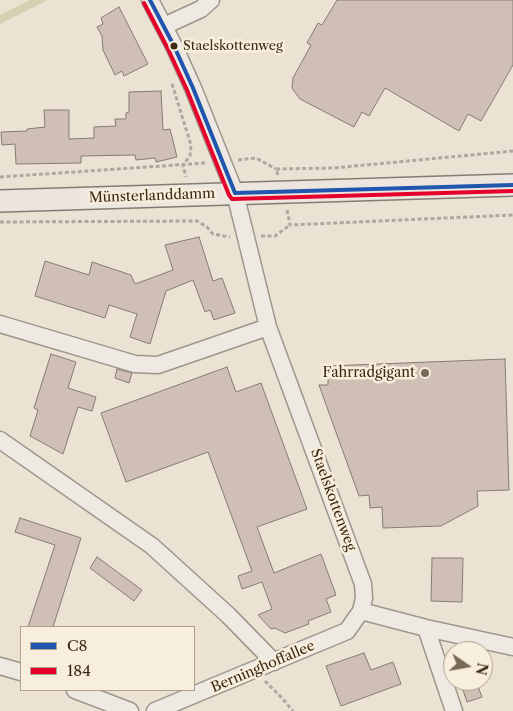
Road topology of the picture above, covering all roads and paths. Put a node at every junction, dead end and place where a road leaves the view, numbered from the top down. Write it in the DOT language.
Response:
graph roads {
  1 [pos="150,0"];
  2 [pos="211,1"];
  3 [pos="164,26"];
  4 [pos="171,82"];
  5 [pos="513,151"];
  6 [pos="223,162"];
  7 [pos="183,165"];
  8 [pos="276,169"];
  9 [pos="0,177"];
  10 [pos="513,185"];
  11 [pos="283,192"];
  12 [pos="235,194"];
  13 [pos="0,201"];
  14 [pos="513,215"];
  15 [pos="0,222"];
  16 [pos="290,225"];
  17 [pos="245,237"];
  18 [pos="0,324"];
  19 [pos="268,327"];
  20 [pos="0,440"];
  21 [pos="361,611"];
  22 [pos="426,628"];
  23 [pos="513,647"];
  24 [pos="274,662"];
  25 [pos="0,666"];
  26 [pos="253,670"];
  27 [pos="20,672"];
  28 [pos="78,691"];
  29 [pos="190,704"];
  30 [pos="130,711"];
  31 [pos="155,711"];
  32 [pos="293,711"];
  33 [pos="454,711"];
  1 -- 3 [label="street, Staelskottenweg"];
  2 -- 3 [label="street"];
  3 -- 6 [label="street, Staelskottenweg"];
  4 -- 7 [label="path"];
  5 -- 8 [label="path"];
  6 -- 7 [label="path"];
  6 -- 8 [label="path"];
  6 -- 12 [label="street, Staelskottenweg"];
  7 -- 9 [label="path"];
  8 -- 11 [label="path"];
  10 -- 11 [label="main road, Münsterlanddamm"];
  11 -- 12 [label="main road, Münsterlanddamm"];
  11 -- 16 [label="path"];
  12 -- 13 [label="main road, Münsterlanddamm"];
  12 -- 17 [label="street, Staelskottenweg"];
  14 -- 16 [label="path"];
  15 -- 17 [label="path"];
  16 -- 17 [label="path"];
  17 -- 19 [label="street, Staelskottenweg"];
  18 -- 19 [label="street"];
  19 -- 21 [label="street, Staelskottenweg"];
  20 -- 24 [label="street"];
  21 -- 22 [label="street"];
  21 -- 24 [label="street, Berninghoffallee"];
  22 -- 23 [label="street"];
  22 -- 33 [label="street"];
  24 -- 26 [label="street, Berninghoffallee"];
  25 -- 27 [label="street"];
  26 -- 29 [label="street, Berninghoffallee"];
  26 -- 32 [label="path"];
  28 -- 30 [label="street"];
  29 -- 31 [label="street, Berninghoffallee"];
}
